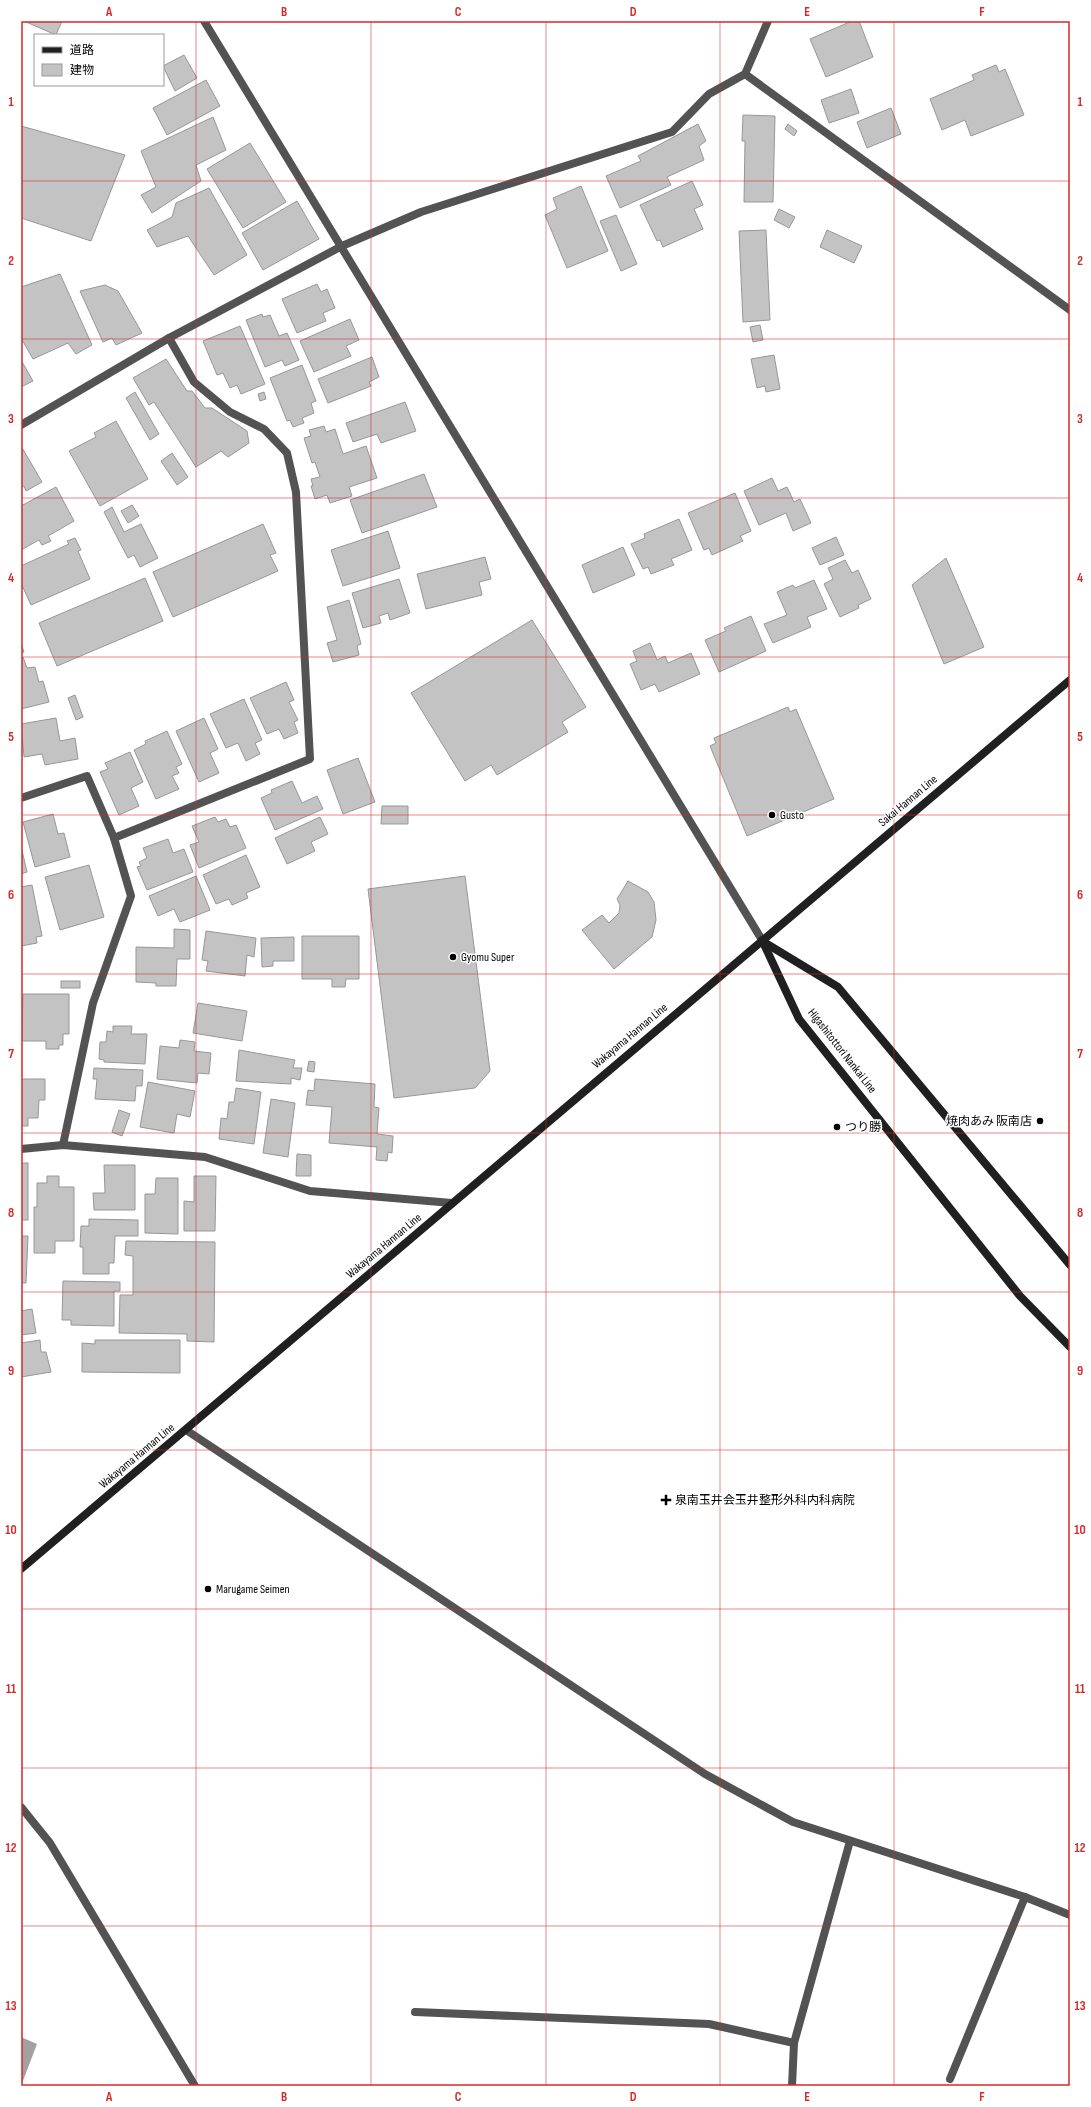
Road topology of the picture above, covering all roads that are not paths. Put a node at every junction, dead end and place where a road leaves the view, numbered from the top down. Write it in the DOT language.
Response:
graph roads {
  1 [pos="204,21"];
  2 [pos="768,21"];
  3 [pos="745,74"];
  4 [pos="342,246"];
  5 [pos="1070,310"];
  6 [pos="169,338"];
  7 [pos="21,425"];
  8 [pos="1070,680"];
  9 [pos="21,798"];
  10 [pos="114,838"];
  11 [pos="762,940"];
  12 [pos="63,1145"];
  13 [pos="21,1149"];
  14 [pos="452,1203"];
  15 [pos="1070,1265"];
  16 [pos="1070,1347"];
  17 [pos="186,1430"];
  18 [pos="21,1569"];
  19 [pos="21,1807"];
  20 [pos="850,1841"];
  21 [pos="1025,1897"];
  22 [pos="1070,1915"];
  23 [pos="415,2012"];
  24 [pos="794,2043"];
  25 [pos="950,2079"];
  26 [pos="195,2086"];
  27 [pos="792,2086"];
  1 -- 4 [label="street"];
  2 -- 3 [label="street"];
  3 -- 4 [label="street"];
  3 -- 5 [label="street"];
  4 -- 6 [label="street"];
  4 -- 11 [label="street"];
  6 -- 7 [label="street"];
  6 -- 10 [label="street"];
  8 -- 11 [label="main road, Sakai Hannan Line"];
  9 -- 10 [label="street"];
  10 -- 12 [label="street"];
  11 -- 14 [label="main road, Wakayama Hannan Line"];
  11 -- 15 [label="main road"];
  11 -- 16 [label="main road, Higashitottori Nankai Line"];
  12 -- 13 [label="street"];
  12 -- 14 [label="street"];
  14 -- 17 [label="main road, Wakayama Hannan Line"];
  17 -- 18 [label="main road, Wakayama Hannan Line"];
  17 -- 20 [label="street"];
  19 -- 26 [label="street"];
  20 -- 21 [label="street"];
  20 -- 24 [label="street"];
  21 -- 22 [label="street"];
  21 -- 25 [label="street"];
  23 -- 24 [label="street"];
  24 -- 27 [label="street"];
}
